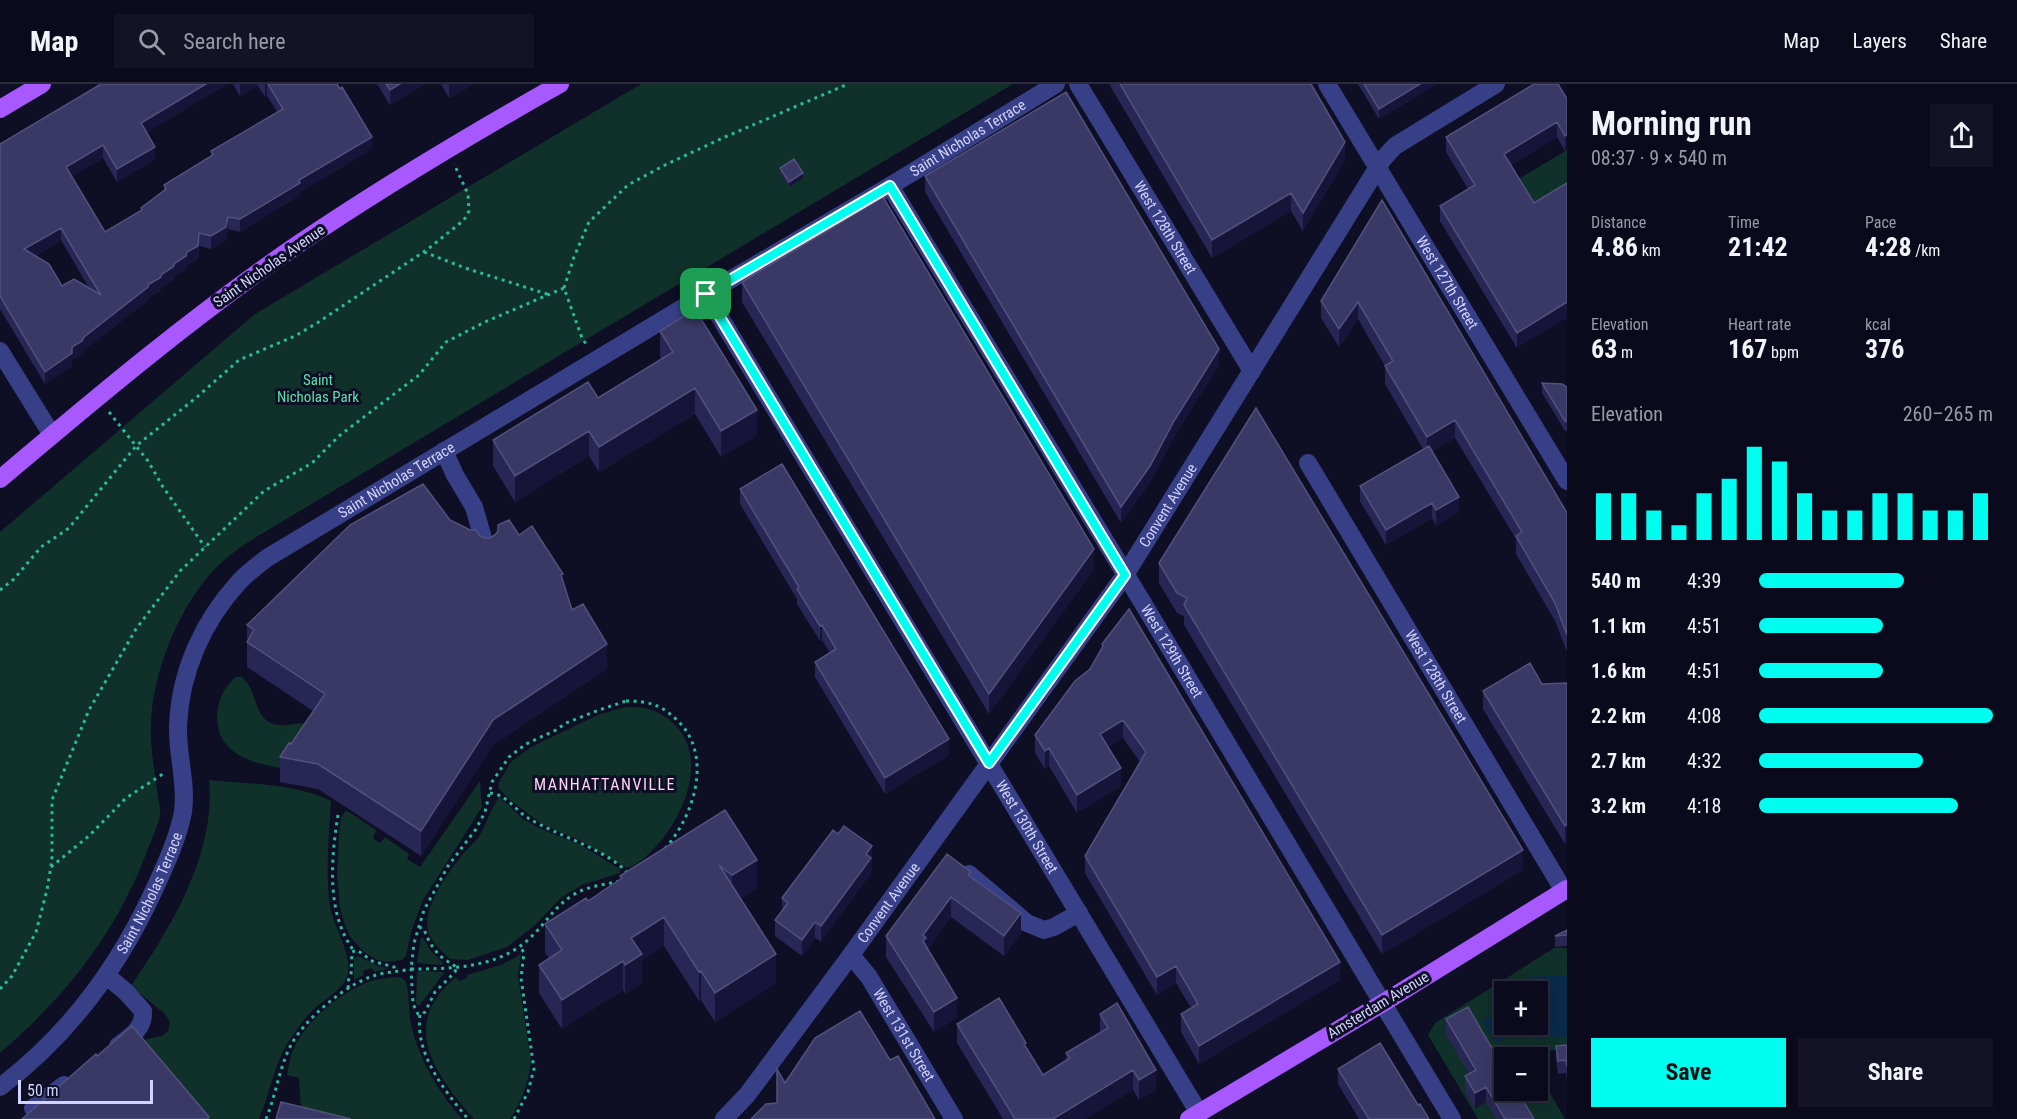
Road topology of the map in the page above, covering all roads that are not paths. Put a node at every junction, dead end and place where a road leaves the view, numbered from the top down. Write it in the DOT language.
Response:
graph roads {
  1 [pos="42,84"];
  2 [pos="560,84"];
  3 [pos="1056,84"];
  4 [pos="1078,84"];
  5 [pos="1327,84"];
  6 [pos="1496,84"];
  7 [pos="0,109"];
  8 [pos="1378,167"];
  9 [pos="890,186"];
  10 [pos="706,294"];
  11 [pos="0,351"];
  12 [pos="1252,371"];
  13 [pos="52,435"];
  14 [pos="444,451"];
  15 [pos="1308,464"];
  16 [pos="0,479"];
  17 [pos="1567,481"];
  18 [pos="487,552"];
  19 [pos="1125,575"];
  20 [pos="989,763"];
  21 [pos="969,874"];
  22 [pos="1565,890"];
  23 [pos="1079,913"];
  24 [pos="851,955"];
  25 [pos="107,976"];
  26 [pos="1383,1003"];
  27 [pos="99,1059"];
  28 [pos="80,1073"];
  29 [pos="0,1087"];
  30 [pos="33,1108"];
  31 [pos="1194,1116"];
  32 [pos="724,1119"];
  33 [pos="954,1119"];
  34 [pos="1452,1119"];
  1 -- 7 [label="main road"];
  2 -- 13 [label="main road, Saint Nicholas Avenue"];
  3 -- 9 [label="street, Saint Nicholas Terrace"];
  4 -- 12 [label="street, West 128th Street"];
  5 -- 8 [label="street, West 127th Street"];
  6 -- 8 [label="street, Convent Avenue"];
  8 -- 12 [label="street, Convent Avenue"];
  8 -- 17 [label="street, West 127th Street"];
  9 -- 10 [label="street, Saint Nicholas Terrace"];
  9 -- 19 [label="street, West 129th Street"];
  10 -- 14 [label="street, Saint Nicholas Terrace"];
  10 -- 20 [label="street, West 130th Street"];
  11 -- 13 [label="street"];
  12 -- 19 [label="street, Convent Avenue"];
  13 -- 16 [label="main road, Saint Nicholas Avenue"];
  14 -- 18 [label="street"];
  14 -- 25 [label="street, Saint Nicholas Terrace"];
  15 -- 22 [label="street, West 128th Street"];
  19 -- 20 [label="street, Convent Avenue"];
  19 -- 26 [label="street, West 129th Street"];
  20 -- 23 [label="street, West 130th Street"];
  20 -- 24 [label="street, Convent Avenue"];
  21 -- 23 [label="street"];
  22 -- 26 [label="main road, Amsterdam Avenue"];
  23 -- 31 [label="street, West 130th Street"];
  24 -- 32 [label="street, Convent Avenue"];
  24 -- 33 [label="street, West 131st Street"];
  25 -- 27 [label="street"];
  25 -- 29 [label="street, Saint Nicholas Terrace"];
  26 -- 31 [label="main road, Amsterdam Avenue"];
  26 -- 34 [label="street, West 129th Street"];
  28 -- 30 [label="street"];
}
